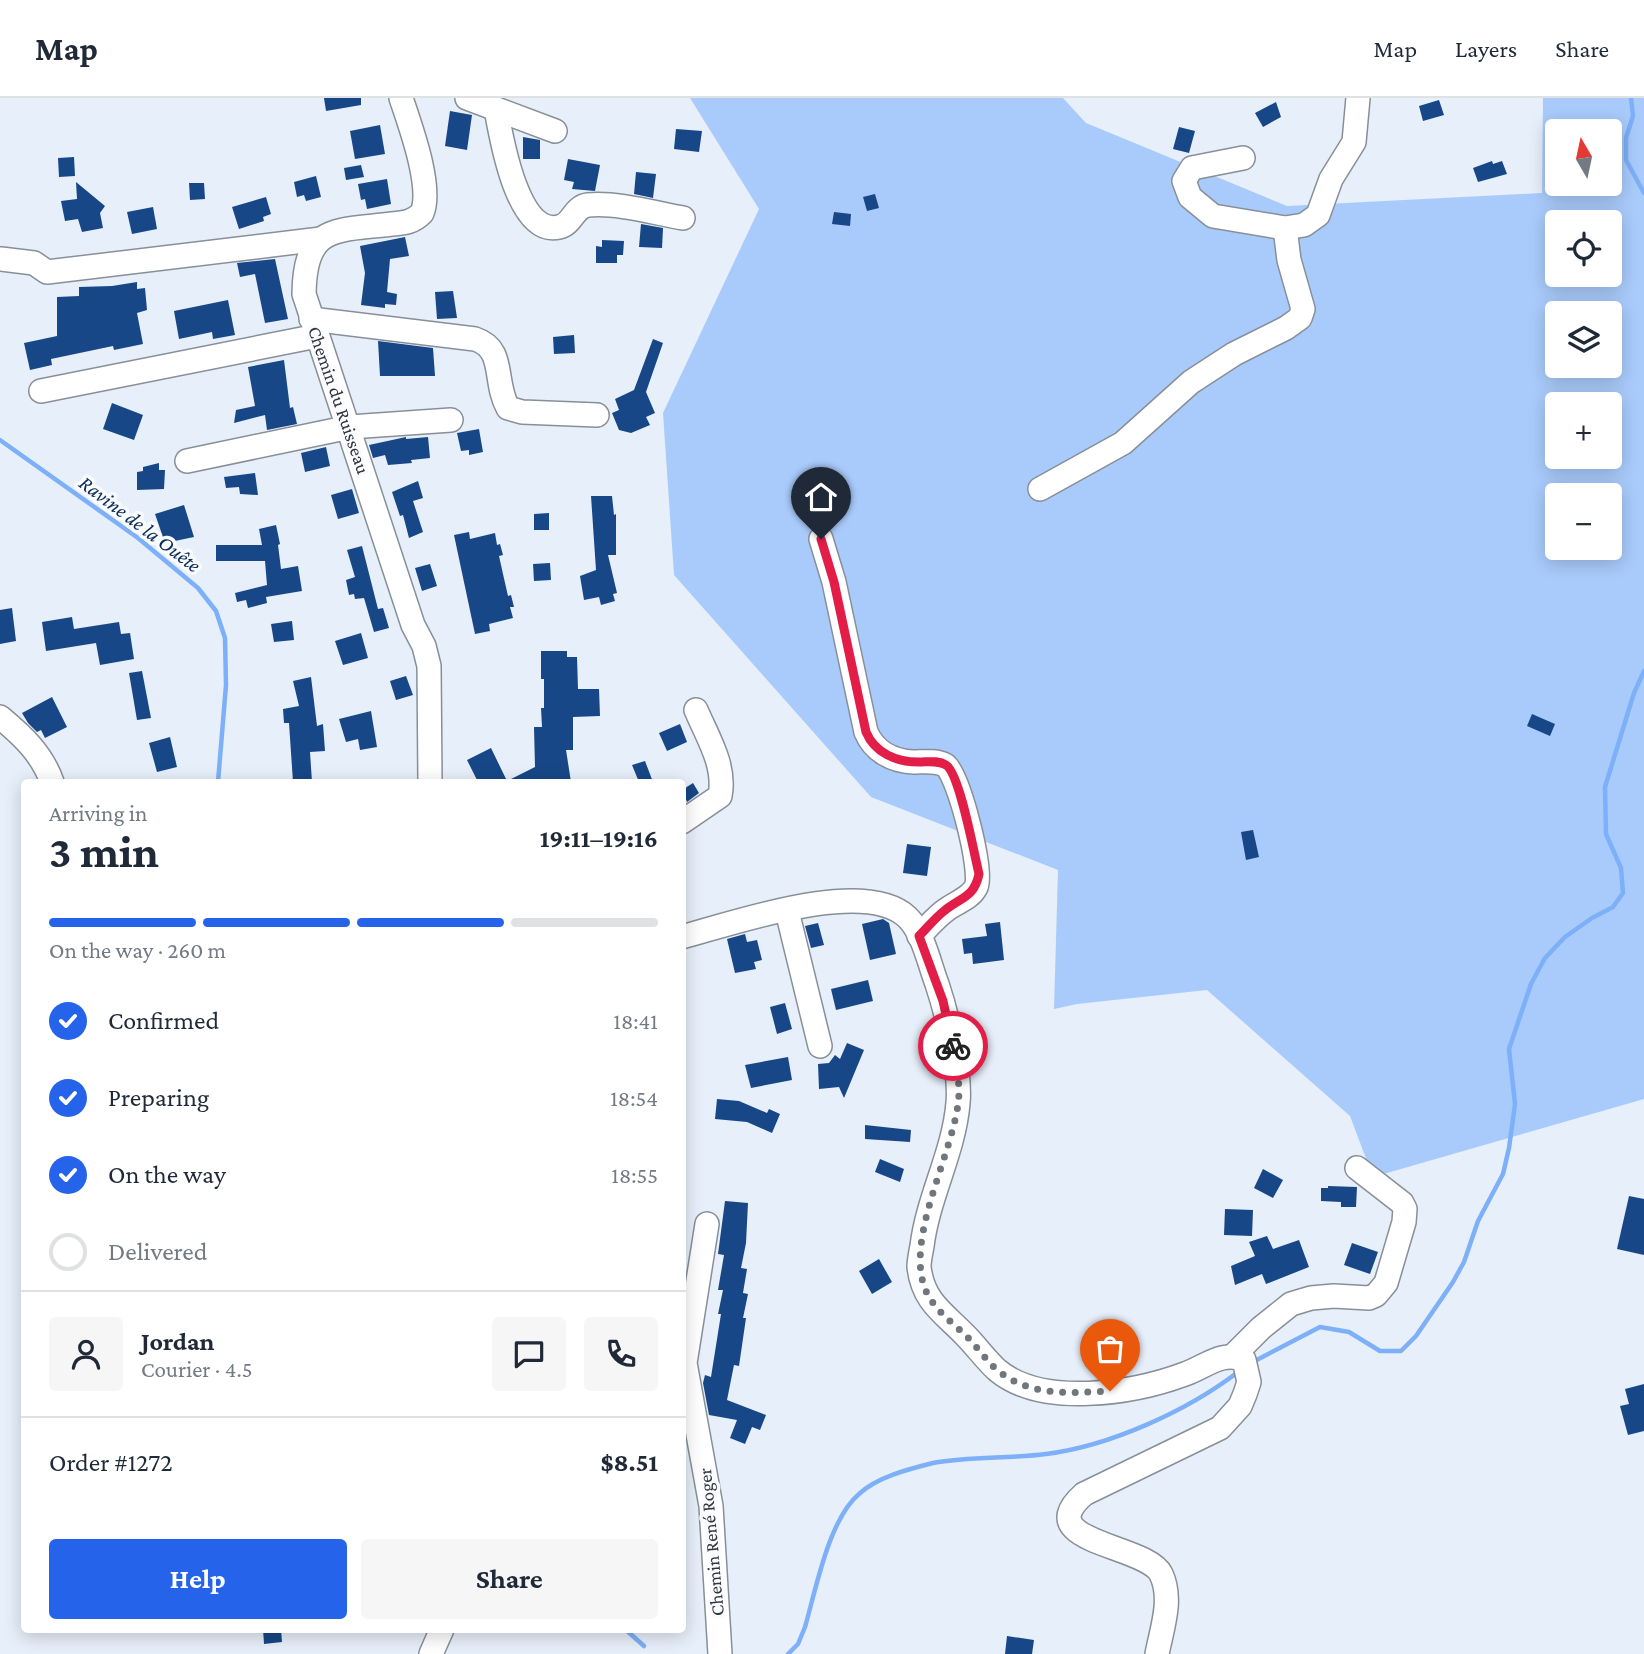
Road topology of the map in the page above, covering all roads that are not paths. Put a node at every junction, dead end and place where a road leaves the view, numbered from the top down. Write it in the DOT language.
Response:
graph roads {
  1 [pos="401,98"];
  2 [pos="467,98"];
  3 [pos="1358,98"];
  4 [pos="509,108"];
  5 [pos="555,131"];
  6 [pos="1243,158"];
  7 [pos="683,218"];
  8 [pos="1285,228"];
  9 [pos="321,239"];
  10 [pos="1,260"];
  11 [pos="314,328"];
  12 [pos="41,391"];
  13 [pos="597,415"];
  14 [pos="451,420"];
  15 [pos="349,427"];
  16 [pos="187,461"];
  17 [pos="1040,489"];
  18 [pos="821,539"];
  19 [pos="696,710"];
  20 [pos="0,717"];
  21 [pos="51,779"];
  22 [pos="429,779"];
  23 [pos="686,819"];
  24 [pos="787,911"];
  25 [pos="686,936"];
  26 [pos="919,936"];
  27 [pos="820,1046"];
  28 [pos="1357,1168"];
  29 [pos="707,1224"];
  30 [pos="686,1357"];
  31 [pos="1242,1362"];
  32 [pos="686,1368"];
  33 [pos="440,1633"];
  34 [pos="432,1654"];
  35 [pos="720,1654"];
  36 [pos="1157,1654"];
  1 -- 9 [label="street"];
  2 -- 4 [label="street"];
  3 -- 8 [label="street"];
  4 -- 5 [label="street"];
  4 -- 7 [label="street"];
  6 -- 8 [label="street"];
  8 -- 17 [label="street"];
  9 -- 10 [label="street"];
  9 -- 11 [label="street, Chemin du Ruisseau"];
  11 -- 12 [label="street"];
  11 -- 13 [label="street"];
  11 -- 15 [label="street, Chemin du Ruisseau"];
  14 -- 15 [label="street"];
  15 -- 16 [label="street"];
  15 -- 22 [label="street, Chemin du Ruisseau"];
  18 -- 26 [label="street"];
  19 -- 23 [label="street"];
  20 -- 21 [label="street"];
  24 -- 25 [label="street"];
  24 -- 26 [label="street"];
  24 -- 27 [label="street"];
  26 -- 31 [label="street"];
  28 -- 31 [label="street"];
  29 -- 30 [label="street, Chemin René Roger"];
  31 -- 36 [label="street"];
  32 -- 35 [label="street, Chemin René Roger"];
  33 -- 34 [label="street"];
}
